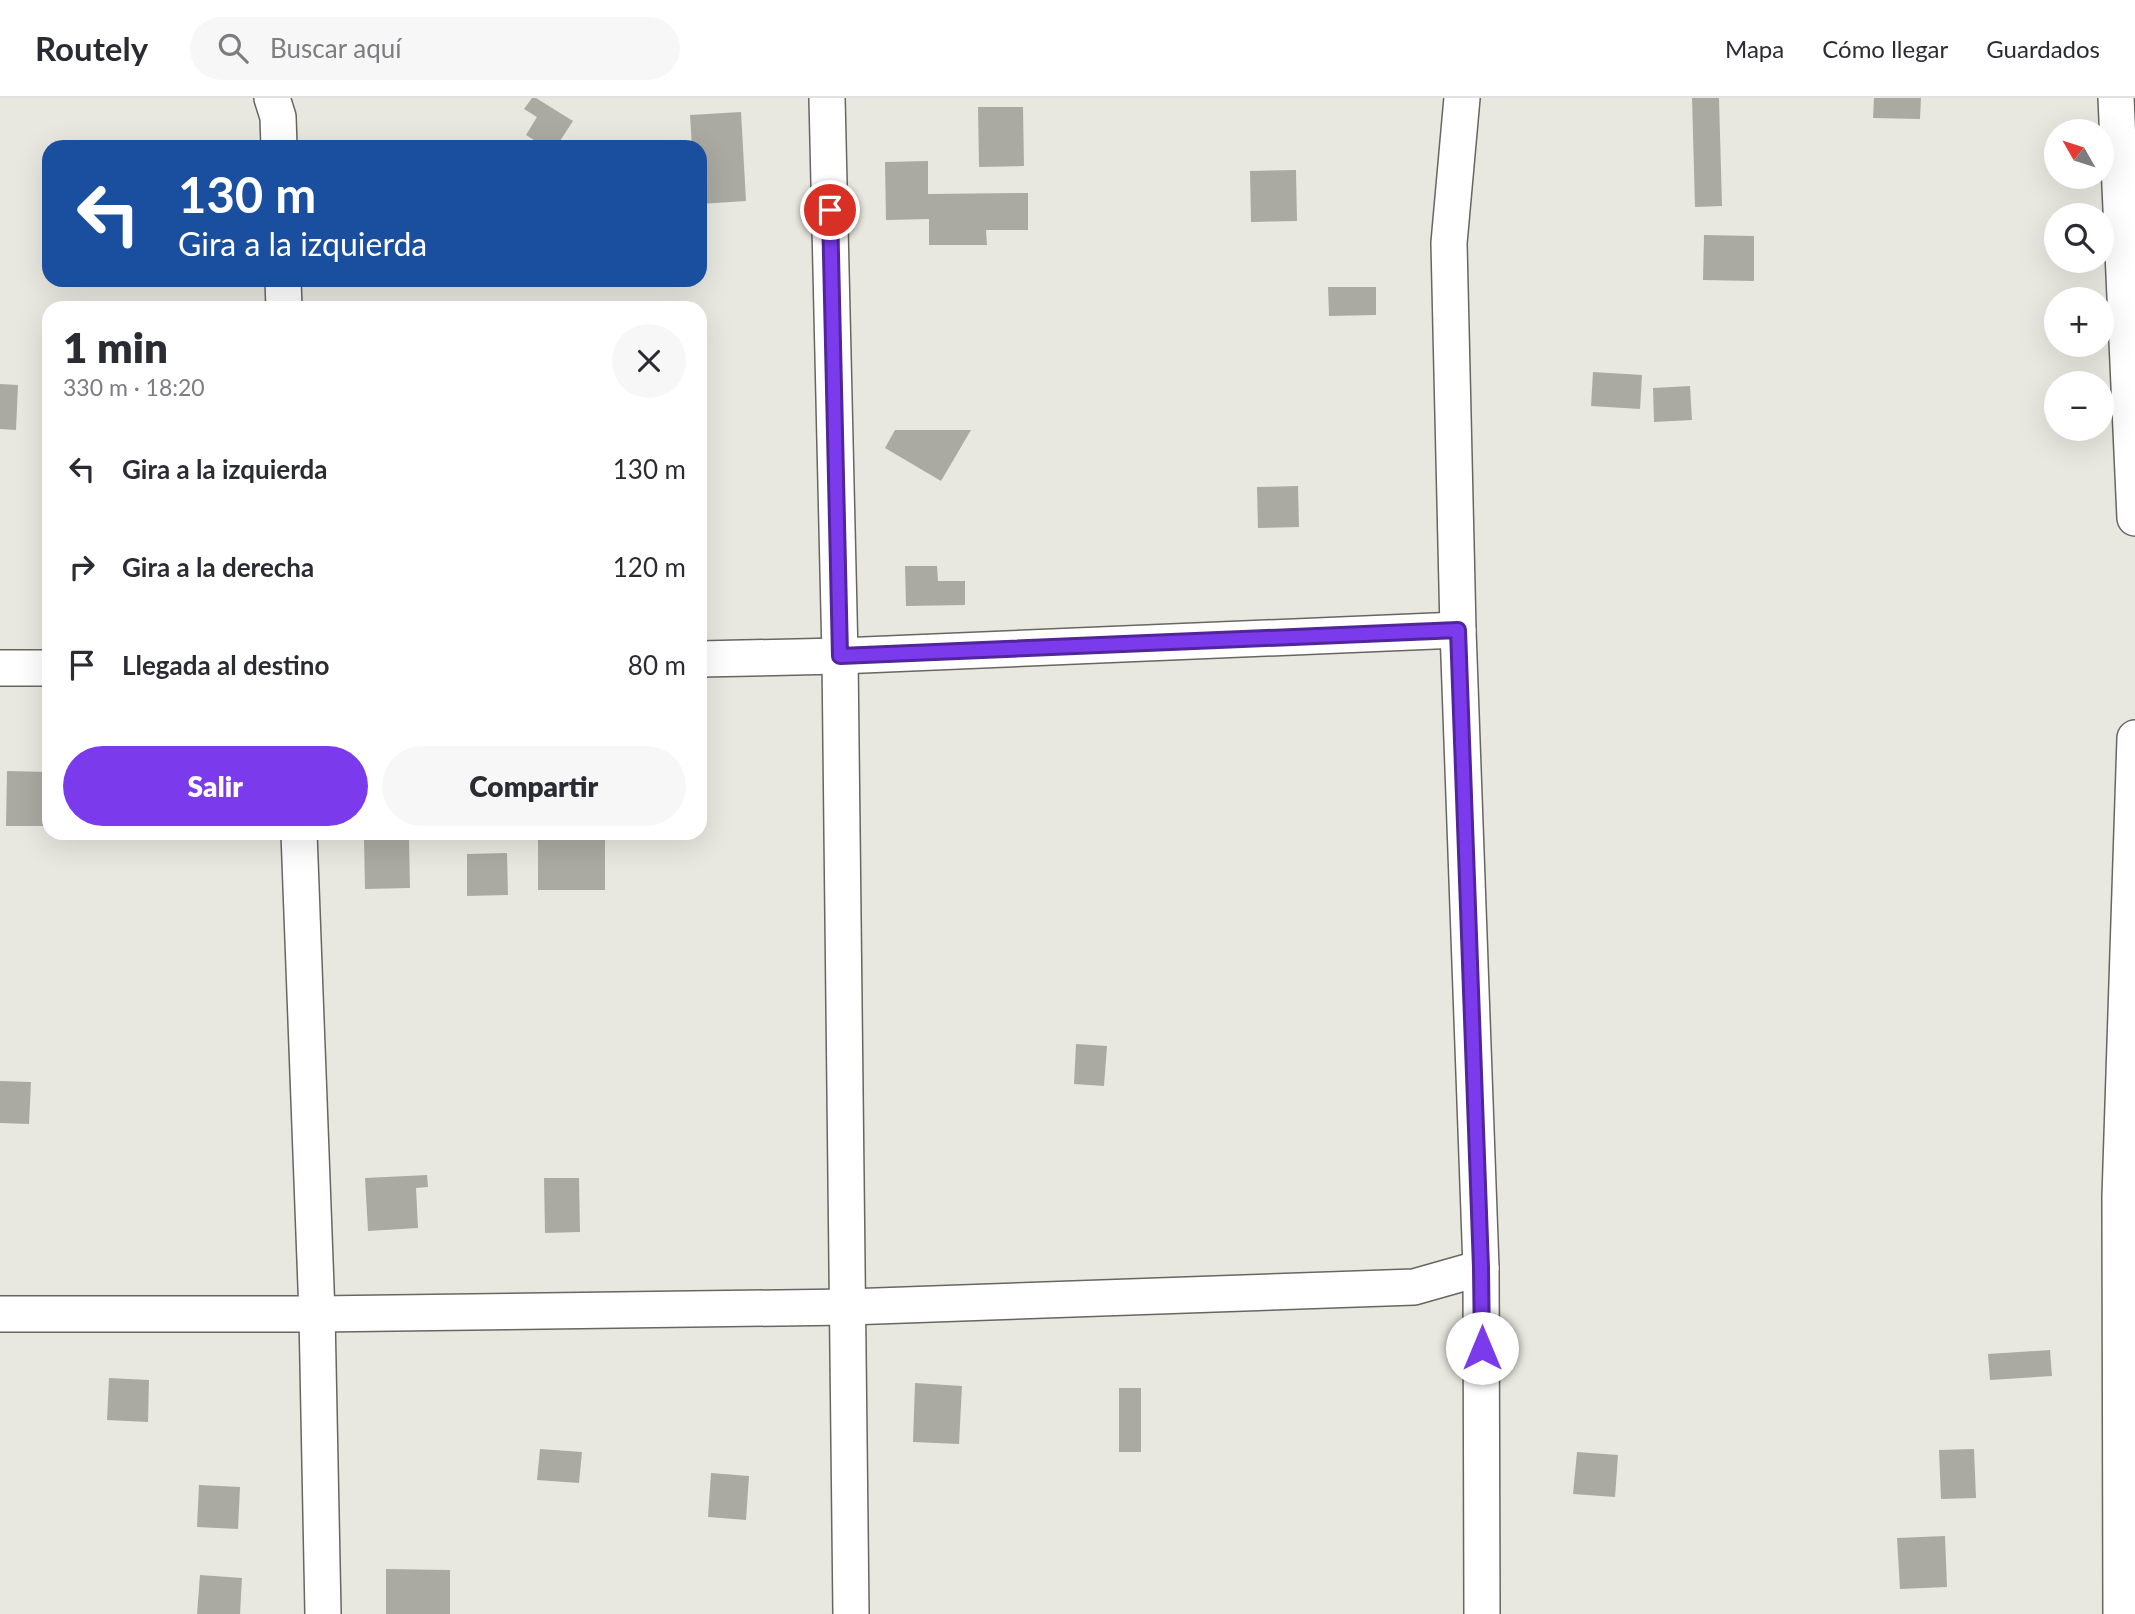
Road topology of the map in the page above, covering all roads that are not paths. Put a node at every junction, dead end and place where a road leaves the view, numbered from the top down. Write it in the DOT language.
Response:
graph roads {
  1 [pos="827,98"];
  2 [pos="1462,98"];
  3 [pos="2116,98"];
  4 [pos="2135,518"];
  5 [pos="1458,630"];
  6 [pos="840,656"];
  7 [pos="707,659"];
  8 [pos="0,668"];
  9 [pos="42,668"];
  10 [pos="2135,738"];
  11 [pos="299,840"];
  12 [pos="1481,1268"];
  13 [pos="848,1307"];
  14 [pos="0,1314"];
  15 [pos="317,1314"];
  16 [pos="323,1614"];
  17 [pos="851,1614"];
  18 [pos="1482,1614"];
  19 [pos="2122,1614"];
  1 -- 6 [label="street"];
  2 -- 5 [label="street"];
  3 -- 4 [label="street"];
  5 -- 6 [label="street"];
  5 -- 12 [label="street"];
  6 -- 7 [label="street"];
  6 -- 13 [label="street"];
  8 -- 9 [label="street"];
  10 -- 19 [label="street"];
  11 -- 15 [label="street"];
  12 -- 13 [label="street"];
  12 -- 18 [label="street"];
  13 -- 15 [label="street"];
  13 -- 17 [label="street"];
  14 -- 15 [label="street"];
  15 -- 16 [label="street"];
}
